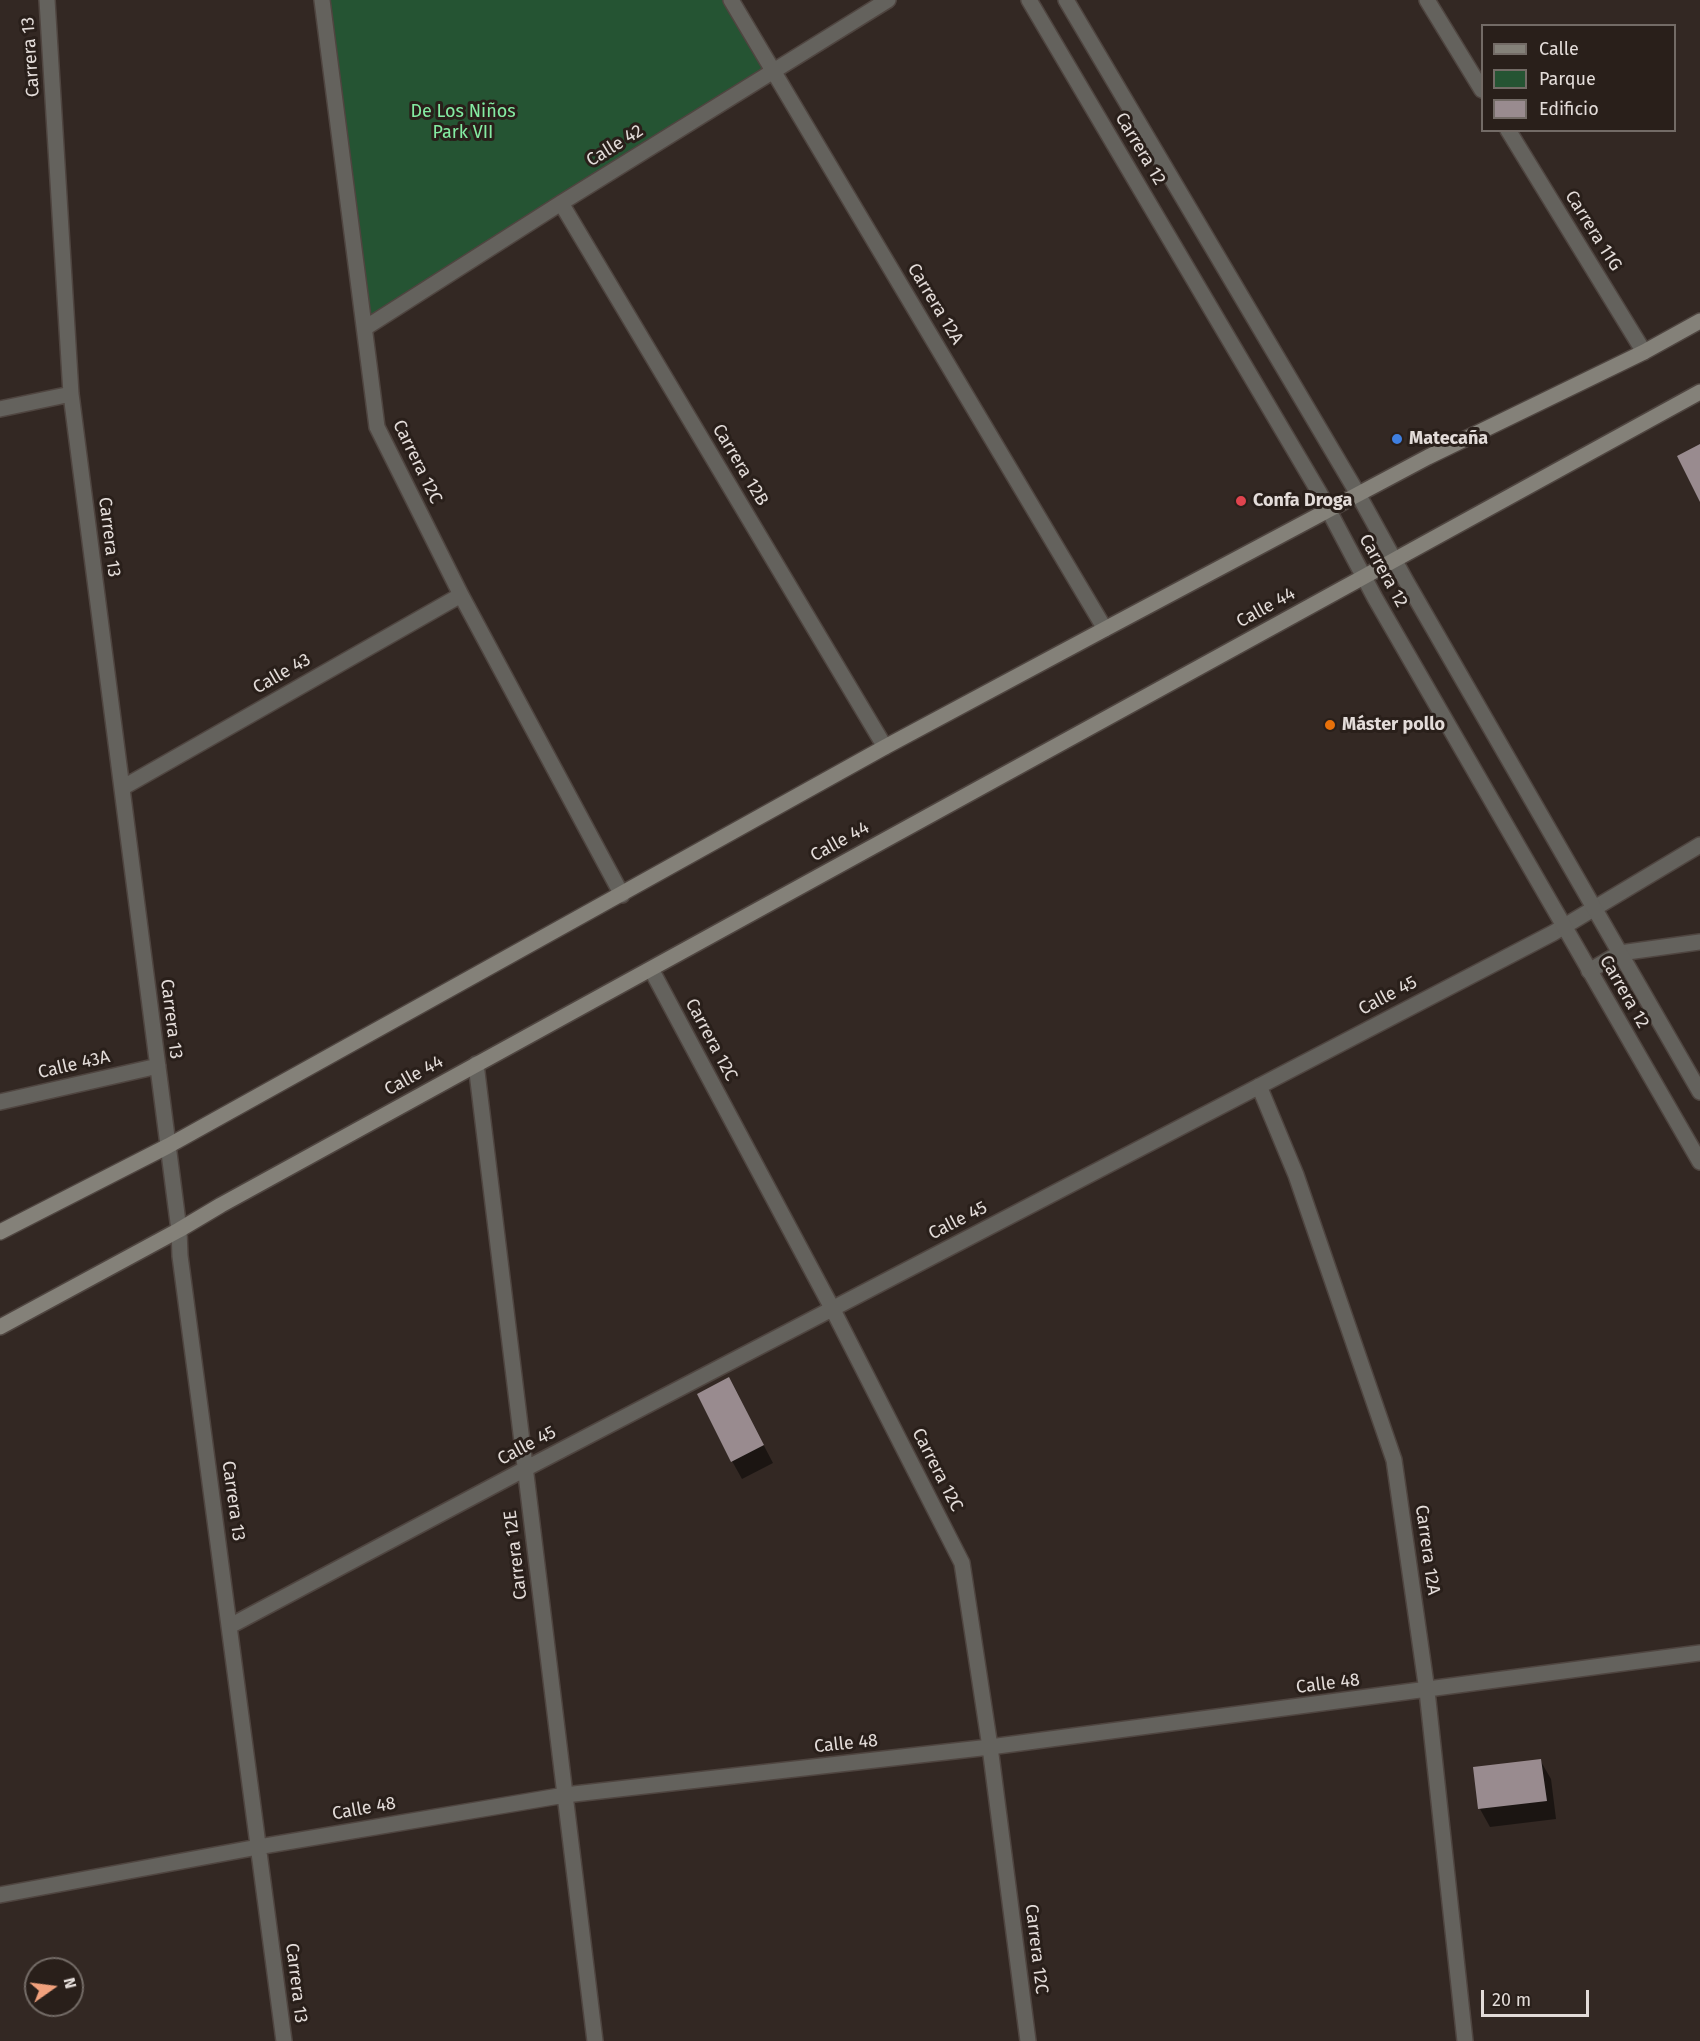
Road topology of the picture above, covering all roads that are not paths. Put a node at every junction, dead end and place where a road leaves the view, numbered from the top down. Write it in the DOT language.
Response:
graph roads {
  1 [pos="46,0"];
  2 [pos="322,0"];
  3 [pos="731,0"];
  4 [pos="888,0"];
  5 [pos="1029,0"];
  6 [pos="1066,0"];
  7 [pos="1427,0"];
  8 [pos="774,70"];
  9 [pos="1481,88"];
  10 [pos="1509,132"];
  11 [pos="561,203"];
  12 [pos="1700,321"];
  13 [pos="365,328"];
  14 [pos="1644,352"];
  15 [pos="1700,392"];
  16 [pos="71,394"];
  17 [pos="0,409"];
  18 [pos="1358,494"];
  19 [pos="1328,510"];
  20 [pos="1394,560"];
  21 [pos="1364,576"];
  22 [pos="461,595"];
  23 [pos="1105,629"];
  24 [pos="885,747"];
  25 [pos="122,788"];
  26 [pos="1700,845"];
  27 [pos="622,895"];
  28 [pos="1593,908"];
  29 [pos="1564,927"];
  30 [pos="1700,942"];
  31 [pos="1620,953"];
  32 [pos="651,969"];
  33 [pos="1589,971"];
  34 [pos="476,1064"];
  35 [pos="158,1066"];
  36 [pos="1259,1086"];
  37 [pos="1700,1092"];
  38 [pos="0,1102"];
  39 [pos="168,1146"];
  40 [pos="1700,1162"];
  41 [pos="179,1230"];
  42 [pos="0,1232"];
  43 [pos="832,1308"];
  44 [pos="0,1327"];
  45 [pos="525,1469"];
  46 [pos="230,1626"];
  47 [pos="1700,1653"];
  48 [pos="1427,1691"];
  49 [pos="990,1747"];
  50 [pos="565,1795"];
  51 [pos="258,1847"];
  52 [pos="0,1895"];
  53 [pos="284,2041"];
  54 [pos="595,2041"];
  55 [pos="1028,2041"];
  56 [pos="1465,2041"];
  1 -- 16 [label="street, Carrera 13"];
  2 -- 13 [label="street, Carrera 12C"];
  3 -- 8 [label="street, Carrera 12A"];
  4 -- 8 [label="street, Calle 42"];
  5 -- 19 [label="street, Carrera 12"];
  6 -- 18 [label="street, Carrera 12"];
  7 -- 9 [label="street"];
  8 -- 11 [label="street, Calle 42"];
  8 -- 23 [label="street, Carrera 12A"];
  10 -- 14 [label="street, Carrera 11G"];
  11 -- 13 [label="street, Calle 42"];
  11 -- 24 [label="street, Carrera 12B"];
  12 -- 14 [label="main road"];
  13 -- 22 [label="street, Carrera 12C"];
  14 -- 18 [label="main road"];
  15 -- 20 [label="main road, Calle 44"];
  16 -- 17 [label="street"];
  16 -- 25 [label="street, Carrera 13"];
  18 -- 19 [label="main road"];
  18 -- 20 [label="street, Carrera 12"];
  19 -- 21 [label="street, Carrera 12"];
  19 -- 23 [label="main road"];
  20 -- 21 [label="main road, Calle 44"];
  20 -- 28 [label="street, Carrera 12"];
  21 -- 29 [label="street, Carrera 12"];
  21 -- 32 [label="main road, Calle 44"];
  22 -- 25 [label="street, Calle 43"];
  22 -- 27 [label="street, Carrera 12C"];
  23 -- 24 [label="main road"];
  24 -- 27 [label="main road"];
  25 -- 35 [label="street, Carrera 13"];
  26 -- 28 [label="street, Calle 45"];
  27 -- 39 [label="main road"];
  28 -- 29 [label="street, Calle 45"];
  28 -- 31 [label="street, Carrera 12"];
  29 -- 33 [label="street, Carrera 12"];
  29 -- 36 [label="street, Calle 45"];
  30 -- 31 [label="street"];
  31 -- 33 [label="street"];
  31 -- 37 [label="street, Carrera 12"];
  32 -- 34 [label="main road, Calle 44"];
  32 -- 43 [label="street, Carrera 12C"];
  33 -- 40 [label="street, Carrera 12"];
  34 -- 41 [label="main road, Calle 44"];
  34 -- 45 [label="street, Carrera 12E"];
  35 -- 38 [label="street, Calle 43A"];
  35 -- 39 [label="street, Carrera 13"];
  36 -- 43 [label="street, Calle 45"];
  36 -- 48 [label="street, Carrera 12A"];
  39 -- 41 [label="street, Carrera 13"];
  39 -- 42 [label="main road"];
  41 -- 44 [label="main road, Calle 44"];
  41 -- 46 [label="street, Carrera 13"];
  43 -- 45 [label="street, Calle 45"];
  43 -- 49 [label="street, Carrera 12C"];
  45 -- 46 [label="street, Calle 45"];
  45 -- 50 [label="street, Carrera 12E"];
  46 -- 51 [label="street, Carrera 13"];
  47 -- 48 [label="street, Calle 48"];
  48 -- 49 [label="street, Calle 48"];
  48 -- 56 [label="street, Carrera 12A"];
  49 -- 50 [label="street, Calle 48"];
  49 -- 55 [label="street, Carrera 12C"];
  50 -- 51 [label="street, Calle 48"];
  50 -- 54 [label="street, Carrera 12E"];
  51 -- 52 [label="street, Calle 48"];
  51 -- 53 [label="street, Carrera 13"];
}
